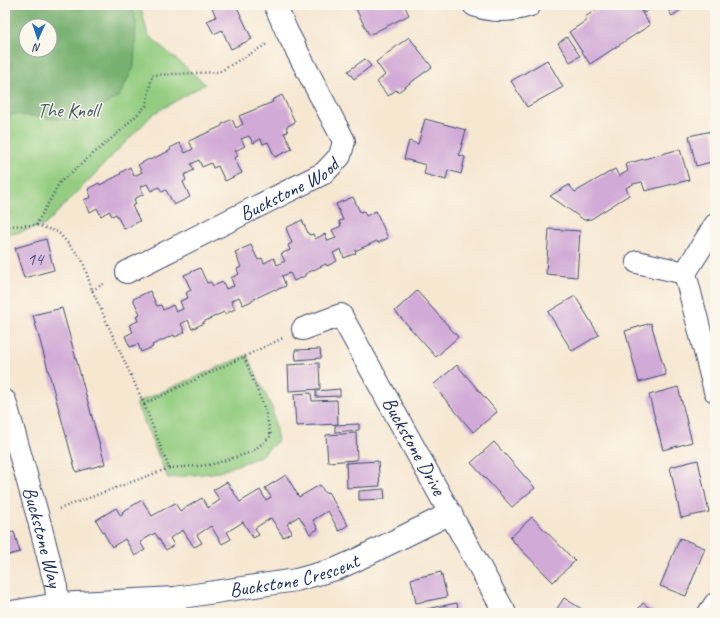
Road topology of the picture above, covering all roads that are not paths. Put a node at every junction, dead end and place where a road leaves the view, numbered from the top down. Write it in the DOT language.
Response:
graph roads {
  1 [pos="275,5"];
  2 [pos="474,5"];
  3 [pos="530,5"];
  4 [pos="715,225"];
  5 [pos="637,262"];
  6 [pos="127,272"];
  7 [pos="685,273"];
  8 [pos="303,329"];
  9 [pos="715,391"];
  10 [pos="5,401"];
  11 [pos="450,513"];
  12 [pos="58,604"];
  13 [pos="715,604"];
  14 [pos="6,613"];
  15 [pos="505,613"];
  16 [pos="709,613"];
  1 -- 6 [label="street, Buckstone Wood"];
  2 -- 3 [label="street"];
  4 -- 7 [label="street"];
  5 -- 7 [label="street"];
  7 -- 9 [label="street"];
  8 -- 11 [label="street, Buckstone Drive"];
  10 -- 12 [label="street, Buckstone Way"];
  11 -- 12 [label="street, Buckstone Crescent"];
  11 -- 15 [label="street, Buckstone Drive"];
  12 -- 14 [label="street, Buckstone Crescent"];
  13 -- 16 [label="street"];
}
